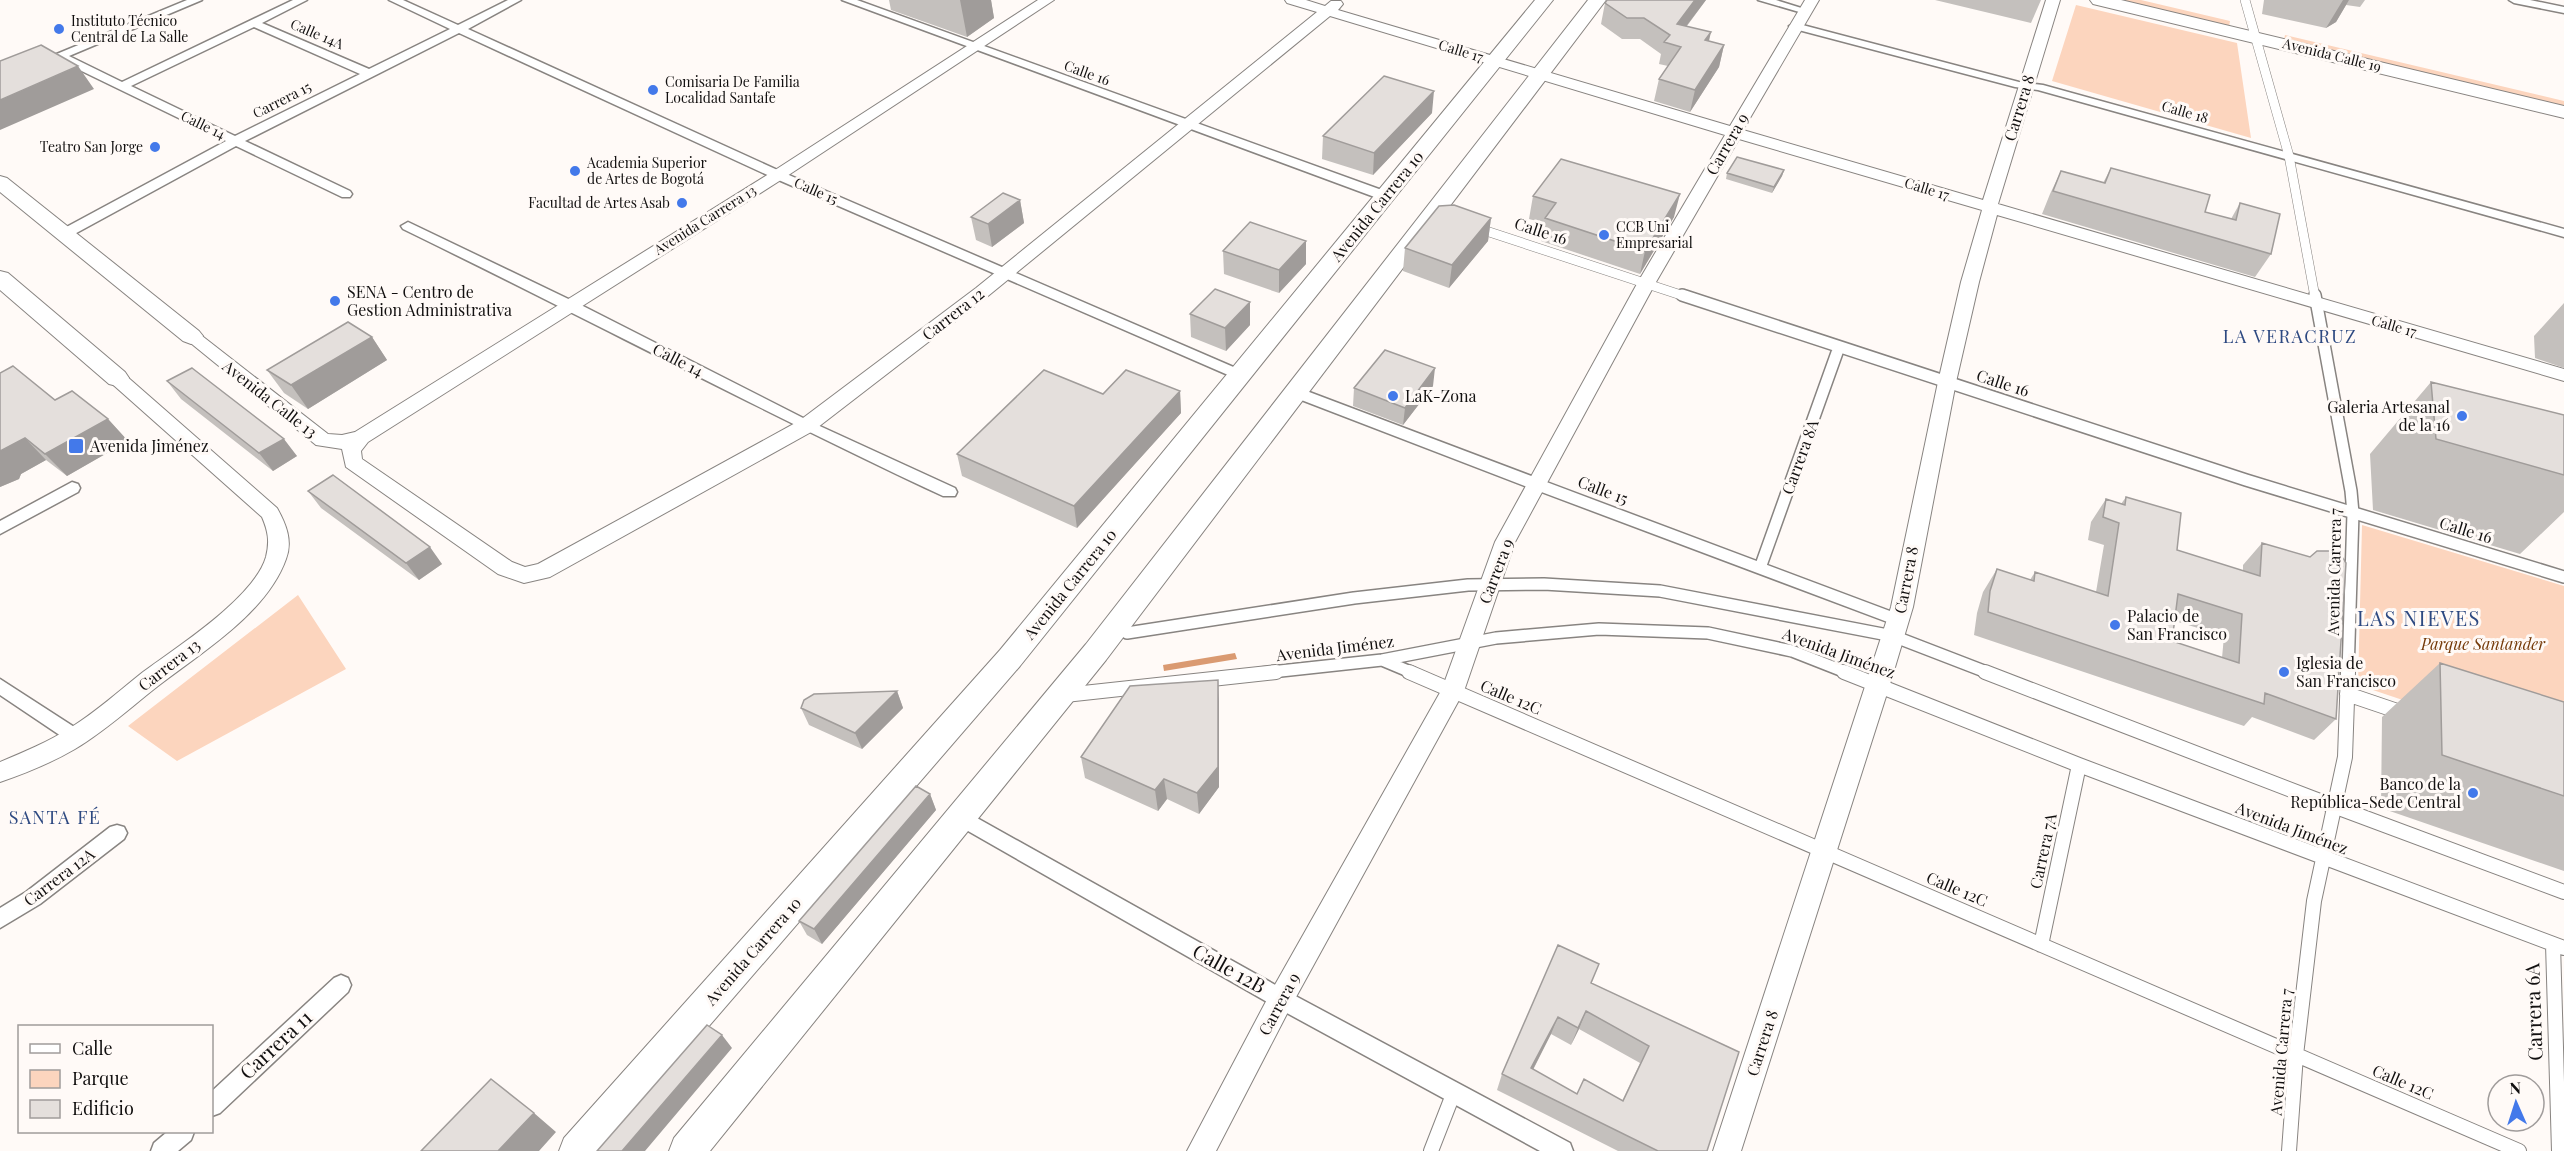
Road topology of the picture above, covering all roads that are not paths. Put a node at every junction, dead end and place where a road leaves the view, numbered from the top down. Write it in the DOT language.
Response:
graph roads {
  1 [pos="197,0"];
  2 [pos="302,0"];
  3 [pos="394,0"];
  4 [pos="516,0"];
  5 [pos="847,0"];
  6 [pos="1047,0"];
  7 [pos="1292,0"];
  8 [pos="1544,0"];
  9 [pos="1597,0"];
  10 [pos="1763,0"];
  11 [pos="2053,0"];
  12 [pos="2099,0"];
  13 [pos="2156,0"];
  14 [pos="2244,0"];
  15 [pos="2514,0"];
  16 [pos="1335,5"];
  17 [pos="1809,5"];
  18 [pos="2564,10"];
  19 [pos="254,23"];
  20 [pos="1796,26"];
  21 [pos="457,30"];
  22 [pos="2254,30"];
  23 [pos="974,47"];
  24 [pos="60,56"];
  25 [pos="1495,61"];
  26 [pos="40,64"];
  27 [pos="369,73"];
  28 [pos="1539,75"];
  29 [pos="2027,84"];
  30 [pos="122,86"];
  31 [pos="2564,97"];
  32 [pos="2564,111"];
  33 [pos="1185,125"];
  34 [pos="1734,132"];
  35 [pos="235,141"];
  36 [pos="2289,156"];
  37 [pos="778,175"];
  38 [pos="0,183"];
  39 [pos="346,194"];
  40 [pos="1385,196"];
  41 [pos="1991,208"];
  42 [pos="1448,218"];
  43 [pos="408,226"];
  44 [pos="2564,233"];
  45 [pos="64,234"];
  46 [pos="1004,273"];
  47 [pos="0,278"];
  48 [pos="1647,282"];
  49 [pos="2317,304"];
  50 [pos="570,305"];
  51 [pos="191,336"];
  52 [pos="1839,347"];
  53 [pos="1240,375"];
  54 [pos="2564,375"];
  55 [pos="117,378"];
  56 [pos="1947,382"];
  57 [pos="1296,392"];
  58 [pos="806,426"];
  59 [pos="361,437"];
  60 [pos="1536,484"];
  61 [pos="72,488"];
  62 [pos="950,492"];
  63 [pos="2353,513"];
  64 [pos="0,528"];
  65 [pos="1760,568"];
  66 [pos="2564,577"];
  67 [pos="1491,585"];
  68 [pos="1890,630"];
  69 [pos="1127,633"];
  70 [pos="1468,642"];
  71 [pos="1382,660"];
  72 [pos="1879,684"];
  73 [pos="0,686"];
  74 [pos="1453,691"];
  75 [pos="2347,694"];
  76 [pos="1060,696"];
  77 [pos="2423,719"];
  78 [pos="76,737"];
  79 [pos="2079,765"];
  80 [pos="0,772"];
  81 [pos="2334,806"];
  82 [pos="961,818"];
  83 [pos="117,833"];
  84 [pos="1824,852"];
  85 [pos="2322,856"];
  86 [pos="2564,892"];
  87 [pos="0,919"];
  88 [pos="2042,945"];
  89 [pos="2559,946"];
  90 [pos="341,985"];
  91 [pos="1281,999"];
  92 [pos="2296,1055"];
  93 [pos="1454,1092"];
  94 [pos="213,1104"];
  95 [pos="181,1133"];
  96 [pos="162,1151"];
  97 [pos="577,1151"];
  98 [pos="687,1151"];
  99 [pos="1201,1151"];
  100 [pos="1431,1151"];
  101 [pos="1562,1151"];
  102 [pos="1727,1151"];
  103 [pos="2289,1151"];
  104 [pos="2518,1151"];
  105 [pos="2559,1151"];
  1 -- 24 [label="street"];
  2 -- 19 [label="street"];
  3 -- 21 [label="street, Calle 15"];
  4 -- 21 [label="street, Carrera 15"];
  5 -- 23 [label="street, Calle 16"];
  6 -- 23 [label="street, Avenida Carrera 13"];
  7 -- 16 [label="street, Calle 17"];
  8 -- 25 [label="main road, Avenida Carrera 10"];
  9 -- 28 [label="main road"];
  10 -- 17 [label="street"];
  11 -- 29 [label="street, Carrera 8"];
  12 -- 22 [label="main road, Avenida Calle 19"];
  13 -- 22 [label="main road, Avenida Calle 19"];
  14 -- 22 [label="street, Avenida Carrera 7"];
  15 -- 18 [label="street"];
  16 -- 25 [label="street, Calle 17"];
  16 -- 33 [label="street, Carrera 12"];
  17 -- 20 [label="street, Carrera 9"];
  19 -- 27 [label="street, Calle 14A"];
  19 -- 30 [label="street"];
  20 -- 29 [label="street, Calle 18"];
  20 -- 34 [label="street, Carrera 9"];
  21 -- 27 [label="street, Carrera 15"];
  21 -- 37 [label="street, Calle 15"];
  22 -- 31 [label="main road, Avenida Calle 19"];
  22 -- 32 [label="main road, Avenida Calle 19"];
  22 -- 36 [label="street, Avenida Carrera 7"];
  23 -- 33 [label="street, Calle 16"];
  23 -- 37 [label="street, Avenida Carrera 13"];
  24 -- 26 [label="street"];
  24 -- 30 [label="street, Calle 14"];
  25 -- 28 [label="street, Calle 17"];
  25 -- 40 [label="main road, Avenida Carrera 10"];
  27 -- 35 [label="street, Carrera 15"];
  28 -- 34 [label="street, Calle 17"];
  28 -- 42 [label="main road"];
  29 -- 36 [label="street, Calle 18"];
  29 -- 41 [label="street, Carrera 8"];
  30 -- 35 [label="street, Calle 14"];
  33 -- 40 [label="street, Calle 16"];
  33 -- 46 [label="street, Carrera 12"];
  34 -- 41 [label="street, Calle 17"];
  34 -- 48 [label="street, Carrera 9"];
  35 -- 39 [label="street, Calle 14"];
  35 -- 45 [label="street, Carrera 15"];
  36 -- 44 [label="street, Calle 18"];
  36 -- 49 [label="street, Avenida Carrera 7"];
  37 -- 46 [label="street, Calle 15"];
  37 -- 50 [label="street, Avenida Carrera 13"];
  38 -- 45 [label="main road, Avenida Calle 13"];
  40 -- 53 [label="main road, Avenida Carrera 10"];
  41 -- 49 [label="street, Calle 17"];
  41 -- 56 [label="street, Carrera 8"];
  42 -- 48 [label="street, Calle 16"];
  42 -- 57 [label="main road"];
  43 -- 50 [label="street, Calle 14"];
  45 -- 51 [label="main road, Avenida Calle 13"];
  46 -- 53 [label="street, Calle 15"];
  46 -- 58 [label="street, Carrera 12"];
  47 -- 55 [label="main road"];
  48 -- 52 [label="street, Calle 16"];
  48 -- 60 [label="street, Carrera 9"];
  49 -- 54 [label="street, Calle 17"];
  49 -- 63 [label="street, Avenida Carrera 7"];
  50 -- 58 [label="street, Calle 14"];
  50 -- 59 [label="street, Avenida Carrera 13"];
  51 -- 59 [label="street, Avenida Calle 13"];
  52 -- 56 [label="street, Calle 16"];
  52 -- 65 [label="street, Carrera 8A"];
  53 -- 97 [label="main road, Avenida Carrera 10"];
  55 -- 78 [label="street, Carrera 13"];
  56 -- 63 [label="street, Calle 16"];
  56 -- 68 [label="street, Carrera 8"];
  57 -- 60 [label="street, Calle 15"];
  57 -- 76 [label="main road"];
  58 -- 59 [label="street, Carrera 12"];
  58 -- 62 [label="street, Calle 14"];
  60 -- 65 [label="street, Calle 15"];
  60 -- 67 [label="street, Carrera 9"];
  61 -- 64 [label="street"];
  63 -- 66 [label="street, Calle 16"];
  63 -- 75 [label="street, Avenida Carrera 7"];
  65 -- 68 [label="street, Calle 15"];
  67 -- 68 [label="street"];
  67 -- 69 [label="street"];
  67 -- 70 [label="street, Carrera 9"];
  68 -- 72 [label="street, Carrera 8"];
  68 -- 81 [label="street"];
  70 -- 71 [label="street, Avenida Jiménez"];
  70 -- 72 [label="street, Avenida Jiménez"];
  70 -- 74 [label="street, Carrera 9"];
  71 -- 74 [label="street, Calle 12C"];
  71 -- 76 [label="street, Avenida Jiménez"];
  72 -- 79 [label="street, Avenida Jiménez"];
  72 -- 84 [label="street, Carrera 8"];
  73 -- 78 [label="street"];
  74 -- 84 [label="street, Calle 12C"];
  74 -- 91 [label="street, Carrera 9"];
  75 -- 77 [label="street"];
  75 -- 81 [label="street, Avenida Carrera 7"];
  76 -- 82 [label="main road"];
  78 -- 80 [label="street, Carrera 13"];
  79 -- 85 [label="street, Avenida Jiménez"];
  79 -- 88 [label="street, Carrera 7A"];
  81 -- 85 [label="street, Avenida Carrera 7"];
  81 -- 86 [label="street"];
  82 -- 91 [label="street, Calle 12B"];
  82 -- 98 [label="main road"];
  83 -- 87 [label="street, Carrera 12A"];
  84 -- 88 [label="street, Calle 12C"];
  84 -- 102 [label="street, Carrera 8"];
  85 -- 89 [label="street, Avenida Jiménez"];
  85 -- 92 [label="street, Avenida Carrera 7"];
  88 -- 92 [label="street, Calle 12C"];
  89 -- 105 [label="street, Carrera 6A"];
  90 -- 94 [label="street, Carrera 11"];
  91 -- 93 [label="street, Calle 12B"];
  91 -- 99 [label="street, Carrera 9"];
  92 -- 103 [label="street, Avenida Carrera 7"];
  92 -- 104 [label="street, Calle 12C"];
  93 -- 100 [label="street"];
  93 -- 101 [label="street, Calle 12B"];
  95 -- 96 [label="street"];
}
